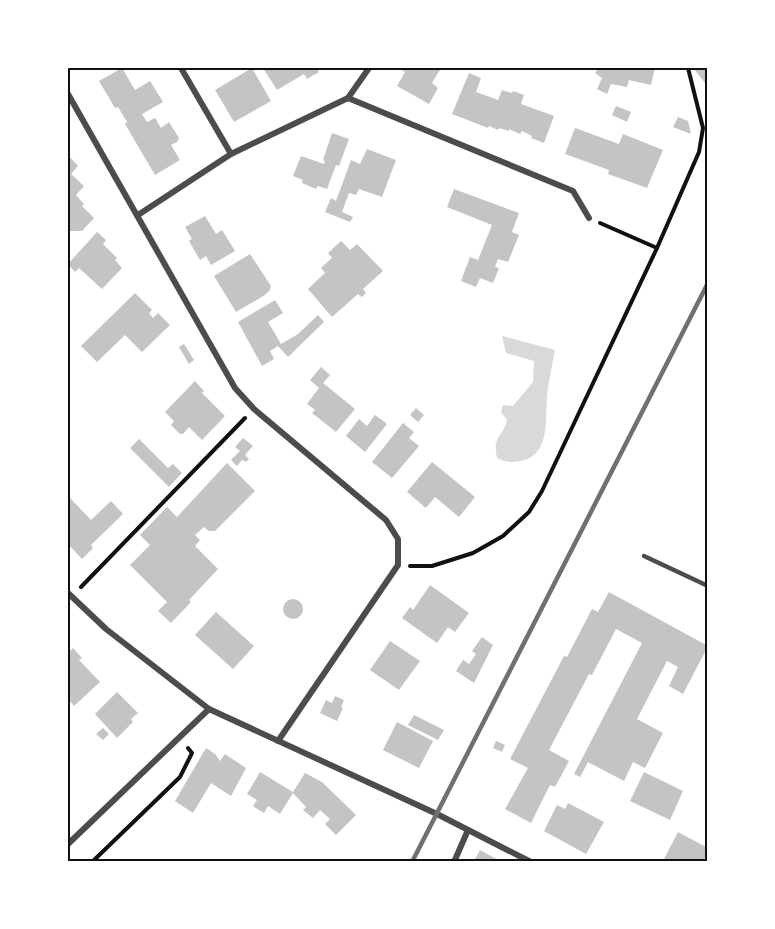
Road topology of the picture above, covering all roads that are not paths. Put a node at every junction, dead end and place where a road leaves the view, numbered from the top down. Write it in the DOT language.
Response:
graph roads {
  1 [pos="181,68"];
  2 [pos="369,68"];
  3 [pos="68,94"];
  4 [pos="348,98"];
  5 [pos="231,154"];
  6 [pos="138,215"];
  7 [pos="589,218"];
  8 [pos="644,556"];
  9 [pos="708,586"];
  10 [pos="68,594"];
  11 [pos="209,708"];
  12 [pos="278,741"];
  13 [pos="468,830"];
  14 [pos="68,844"];
  15 [pos="454,861"];
  16 [pos="531,861"];
  1 -- 5 [label="street"];
  2 -- 4 [label="street"];
  3 -- 6 [label="street"];
  4 -- 5 [label="street"];
  4 -- 7 [label="street"];
  5 -- 6 [label="street"];
  6 -- 12 [label="street"];
  8 -- 9 [label="lane"];
  10 -- 11 [label="street"];
  11 -- 12 [label="street"];
  11 -- 14 [label="street"];
  12 -- 13 [label="street"];
  13 -- 15 [label="street"];
  13 -- 16 [label="street"];
}
